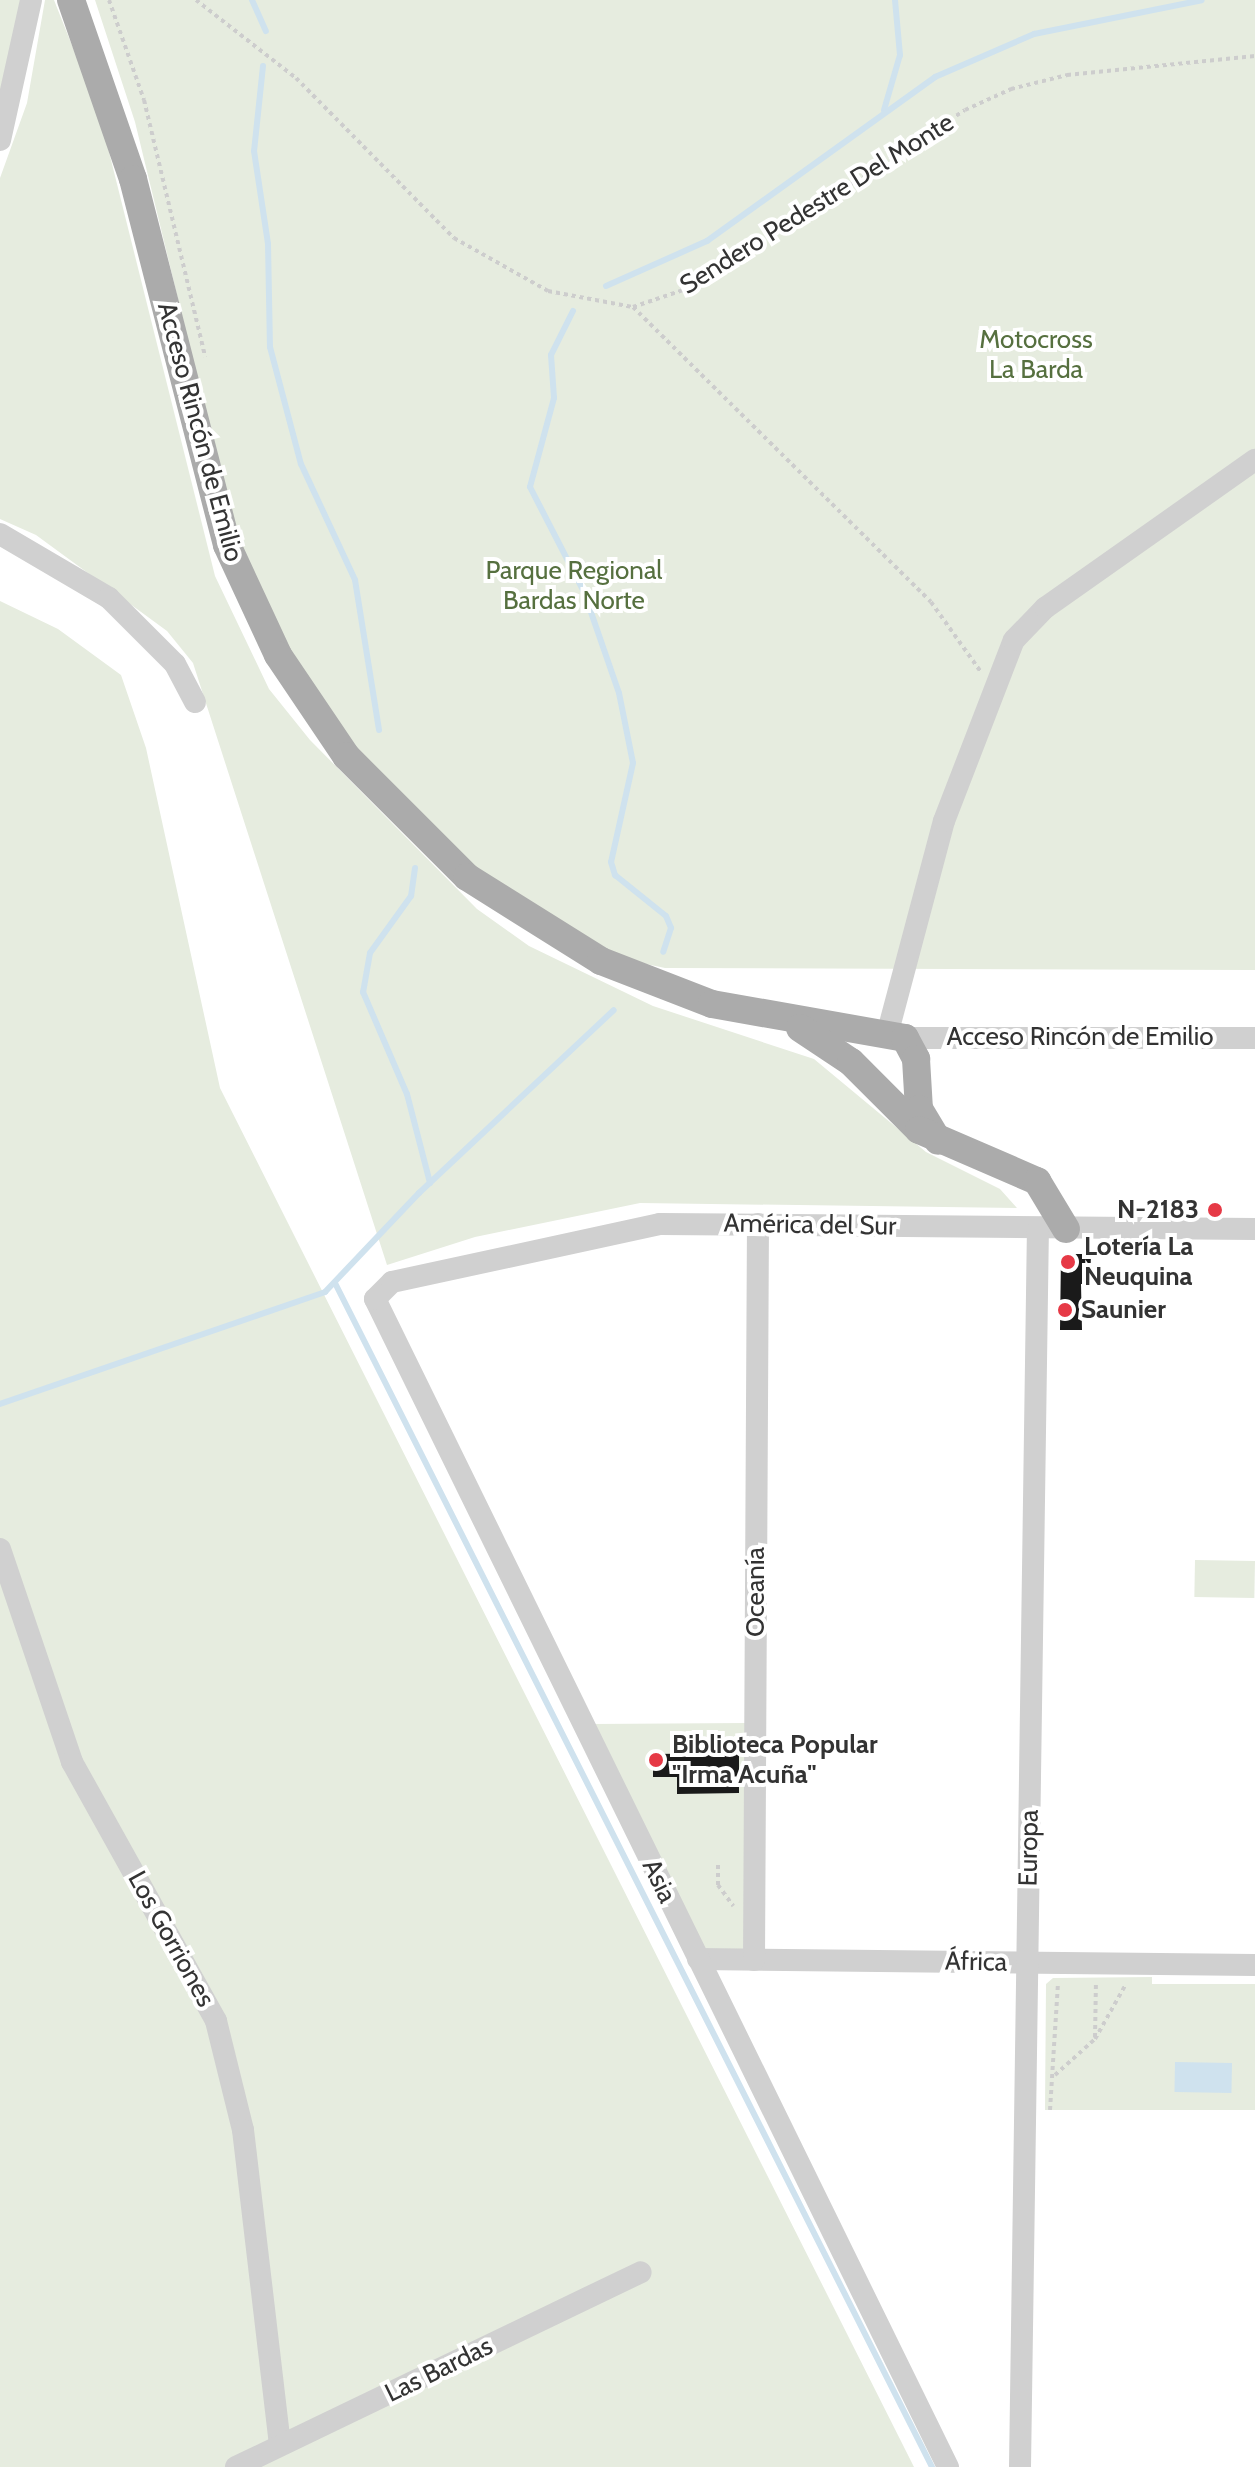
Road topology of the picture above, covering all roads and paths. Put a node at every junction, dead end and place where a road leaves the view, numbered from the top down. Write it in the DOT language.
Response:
graph roads {
  1 [pos="31,0"];
  2 [pos="71,0"];
  3 [pos="109,0"];
  4 [pos="196,0"];
  5 [pos="1255,56"];
  6 [pos="0,140"];
  7 [pos="633,307"];
  8 [pos="206,362"];
  9 [pos="1255,460"];
  10 [pos="0,534"];
  11 [pos="993,690"];
  12 [pos="195,702"];
  13 [pos="785,1020"];
  14 [pos="896,1036"];
  15 [pos="1255,1038"];
  16 [pos="938,1141"];
  17 [pos="758,1224"];
  18 [pos="1052,1229"];
  19 [pos="1255,1229"];
  20 [pos="376,1293"];
  21 [pos="0,1549"];
  22 [pos="718,1865"];
  23 [pos="742,1903"];
  24 [pos="698,1959"];
  25 [pos="754,1960"];
  26 [pos="1028,1963"];
  27 [pos="1255,1965"];
  28 [pos="1127,1981"];
  29 [pos="1139,1981"];
  30 [pos="1072,1982"];
  31 [pos="1084,1982"];
  32 [pos="1096,1982"];
  33 [pos="1095,2039"];
  34 [pos="1055,2075"];
  35 [pos="1050,2110"];
  36 [pos="641,2272"];
  37 [pos="280,2445"];
  38 [pos="236,2467"];
  39 [pos="948,2467"];
  40 [pos="1020,2467"];
  1 -- 6 [label="street"];
  2 -- 13 [label="main road, Acceso Rincón de Emilio"];
  3 -- 8 [label="path"];
  4 -- 7 [label="path, Sendero Pedestre Del Monte"];
  5 -- 7 [label="path, Sendero Pedestre Del Monte"];
  7 -- 11 [label="path"];
  9 -- 11 [label="street"];
  10 -- 12 [label="street"];
  11 -- 14 [label="street"];
  13 -- 14 [label="main road, Acceso Rincón de Emilio"];
  13 -- 16 [label="main road, Acceso Rincón de Emilio"];
  14 -- 15 [label="street, Acceso Rincón de Emilio"];
  14 -- 16 [label="main road, Acceso Rincón de Emilio"];
  16 -- 18 [label="main road, Acceso Rincón de Emilio"];
  17 -- 18 [label="street, América del Sur"];
  17 -- 20 [label="street, América del Sur"];
  17 -- 25 [label="street, Oceanía"];
  18 -- 19 [label="street, América del Sur"];
  18 -- 26 [label="street, Europa"];
  20 -- 24 [label="street, Asia"];
  21 -- 37 [label="street, Los Gorriones"];
  22 -- 23 [label="path"];
  24 -- 25 [label="street, África"];
  24 -- 39 [label="street, Asia"];
  25 -- 26 [label="street, África"];
  26 -- 27 [label="street, África"];
  26 -- 40 [label="street, Europa"];
  28 -- 29 [label="path"];
  28 -- 32 [label="path"];
  28 -- 33 [label="path"];
  30 -- 34 [label="path"];
  31 -- 32 [label="path"];
  32 -- 33 [label="path"];
  33 -- 34 [label="path"];
  34 -- 35 [label="path"];
  36 -- 37 [label="street, Las Bardas"];
  37 -- 38 [label="street, Las Bardas"];
}
